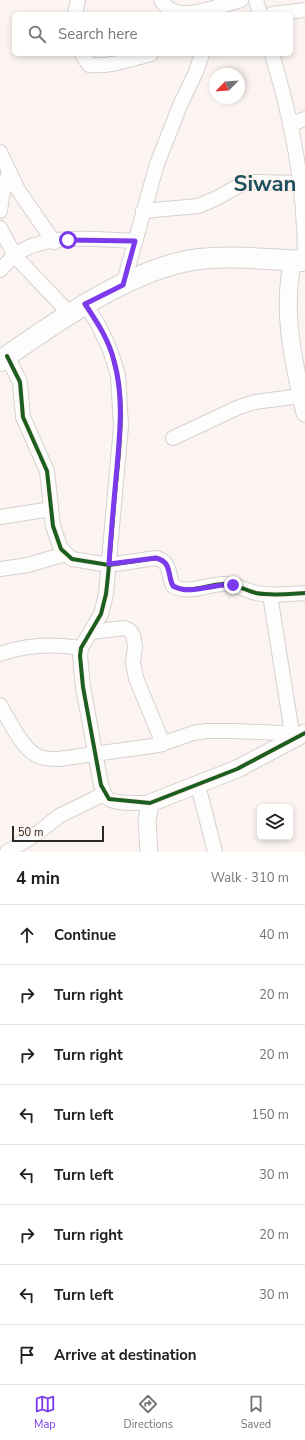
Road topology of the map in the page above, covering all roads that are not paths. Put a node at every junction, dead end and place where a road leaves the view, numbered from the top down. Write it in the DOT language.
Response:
graph roads {
  1 [pos="78,0"];
  2 [pos="161,0"];
  3 [pos="241,0"];
  4 [pos="256,0"];
  5 [pos="305,10"];
  6 [pos="215,11"];
  7 [pos="75,12"];
  8 [pos="174,12"];
  9 [pos="203,12"];
  10 [pos="259,12"];
  11 [pos="288,12"];
  12 [pos="83,56"];
  13 [pos="143,56"];
  14 [pos="201,56"];
  15 [pos="273,56"];
  16 [pos="305,119"];
  17 [pos="290,124"];
  18 [pos="0,152"];
  19 [pos="9,172"];
  20 [pos="301,183"];
  21 [pos="0,211"];
  22 [pos="143,211"];
  23 [pos="0,228"];
  24 [pos="135,241"];
  25 [pos="54,242"];
  26 [pos="15,256"];
  27 [pos="301,261"];
  28 [pos="0,270"];
  29 [pos="123,285"];
  30 [pos="78,309"];
  31 [pos="3,358"];
  32 [pos="301,396"];
  33 [pos="305,413"];
  34 [pos="173,438"];
  35 [pos="52,509"];
  36 [pos="0,517"];
  37 [pos="65,554"];
  38 [pos="109,564"];
  39 [pos="0,569"];
  40 [pos="305,593"];
  41 [pos="270,594"];
  42 [pos="91,632"];
  43 [pos="81,648"];
  44 [pos="0,654"];
  45 [pos="0,705"];
  46 [pos="301,734"];
  47 [pos="163,744"];
  48 [pos="95,754"];
  49 [pos="198,785"];
  50 [pos="104,794"];
  51 [pos="150,803"];
  52 [pos="7,852"];
  53 [pos="149,852"];
  54 [pos="215,852"];
  1 -- 7 [label="street"];
  2 -- 8 [label="street"];
  3 -- 6 [label="street"];
  4 -- 10 [label="street"];
  5 -- 11 [label="street"];
  6 -- 9 [label="street"];
  12 -- 13 [label="street"];
  14 -- 22 [label="street"];
  15 -- 17 [label="street"];
  16 -- 17 [label="street"];
  17 -- 20 [label="street"];
  18 -- 19 [label="street"];
  19 -- 21 [label="street"];
  19 -- 25 [label="street"];
  20 -- 22 [label="street"];
  20 -- 27 [label="street"];
  22 -- 24 [label="street"];
  23 -- 26 [label="street"];
  24 -- 25 [label="street"];
  24 -- 29 [label="street"];
  25 -- 26 [label="street"];
  26 -- 28 [label="street"];
  26 -- 30 [label="street"];
  27 -- 29 [label="main road"];
  27 -- 32 [label="street"];
  29 -- 30 [label="main road"];
  30 -- 31 [label="main road"];
  30 -- 38 [label="street"];
  31 -- 35 [label="street"];
  32 -- 33 [label="street"];
  32 -- 34 [label="street"];
  35 -- 36 [label="street"];
  35 -- 37 [label="street"];
  37 -- 38 [label="street"];
  37 -- 39 [label="street"];
  38 -- 41 [label="street"];
  38 -- 42 [label="street"];
  40 -- 41 [label="street"];
  41 -- 46 [label="street"];
  42 -- 43 [label="street"];
  42 -- 47 [label="street"];
  43 -- 44 [label="street"];
  43 -- 48 [label="street"];
  45 -- 48 [label="street"];
  46 -- 47 [label="street"];
  46 -- 49 [label="street"];
  47 -- 48 [label="street"];
  48 -- 50 [label="street"];
  49 -- 51 [label="street"];
  49 -- 54 [label="street"];
  50 -- 51 [label="street"];
  50 -- 52 [label="street"];
  51 -- 53 [label="street"];
}
